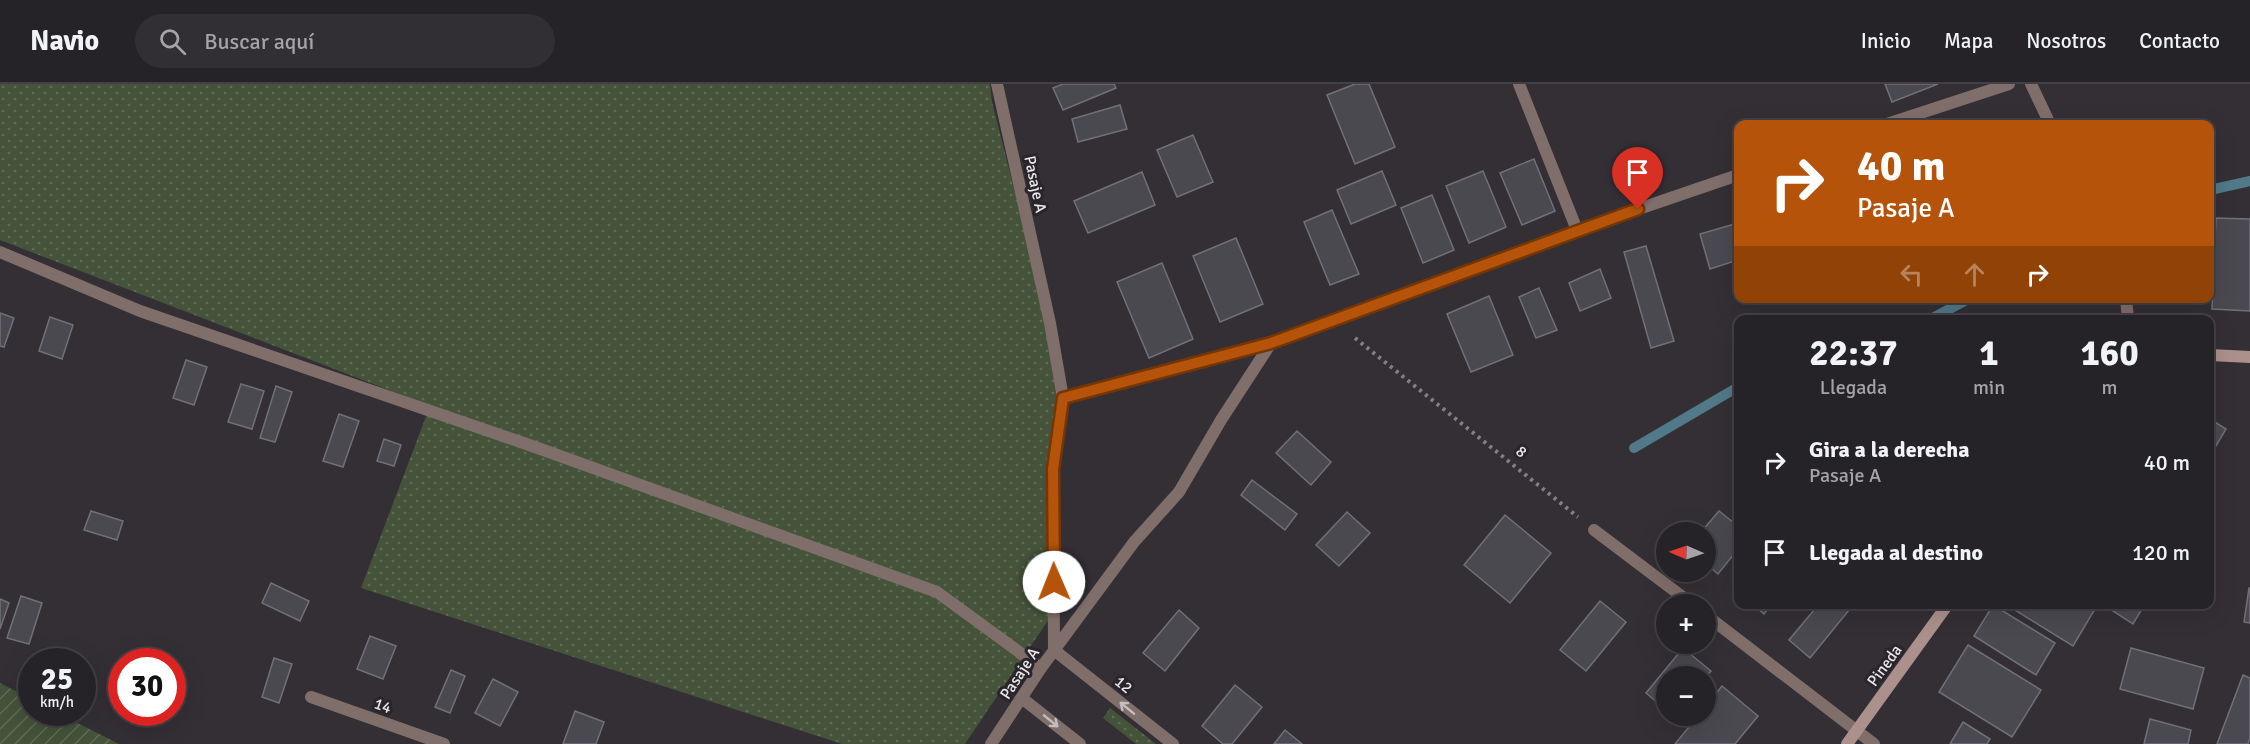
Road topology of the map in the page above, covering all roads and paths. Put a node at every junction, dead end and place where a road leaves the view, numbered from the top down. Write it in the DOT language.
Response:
graph roads {
  1 [pos="997,84"];
  2 [pos="1519,84"];
  3 [pos="2009,84"];
  4 [pos="2031,84"];
  5 [pos="1899,120"];
  6 [pos="2048,120"];
  7 [pos="1734,176"];
  8 [pos="1577,230"];
  9 [pos="0,252"];
  10 [pos="1333,320"];
  11 [pos="1271,343"];
  12 [pos="2214,355"];
  13 [pos="2250,357"];
  14 [pos="1063,398"];
  15 [pos="1594,530"];
  16 [pos="1679,594"];
  17 [pos="1944,609"];
  18 [pos="1716,623"];
  19 [pos="1054,650"];
  20 [pos="1041,668"];
  21 [pos="311,697"];
  22 [pos="1023,699"];
  23 [pos="1857,730"];
  24 [pos="444,744"];
  25 [pos="991,744"];
  26 [pos="1080,744"];
  27 [pos="1173,744"];
  28 [pos="1847,744"];
  29 [pos="1874,744"];
  1 -- 14 [label="street, Pasaje A"];
  2 -- 8 [label="street"];
  3 -- 5 [label="street"];
  4 -- 6 [label="street"];
  7 -- 8 [label="street"];
  8 -- 10 [label="street"];
  9 -- 20 [label="street"];
  10 -- 11 [label="street"];
  10 -- 15 [label="path, 8"];
  11 -- 14 [label="street"];
  11 -- 19 [label="street"];
  12 -- 13 [label="street"];
  14 -- 19 [label="street, Pasaje A"];
  15 -- 16 [label="street"];
  17 -- 23 [label="street, Pineda"];
  18 -- 23 [label="street"];
  19 -- 20 [label="street, Pasaje A"];
  27 -- 19 [label="street, 12, one-way"];
  20 -- 22 [label="street, Pasaje A"];
  21 -- 24 [label="street, 14"];
  22 -- 25 [label="street, Pasaje A"];
  22 -- 26 [label="street, one-way"];
  23 -- 28 [label="street, Pineda"];
  23 -- 29 [label="street"];
}
